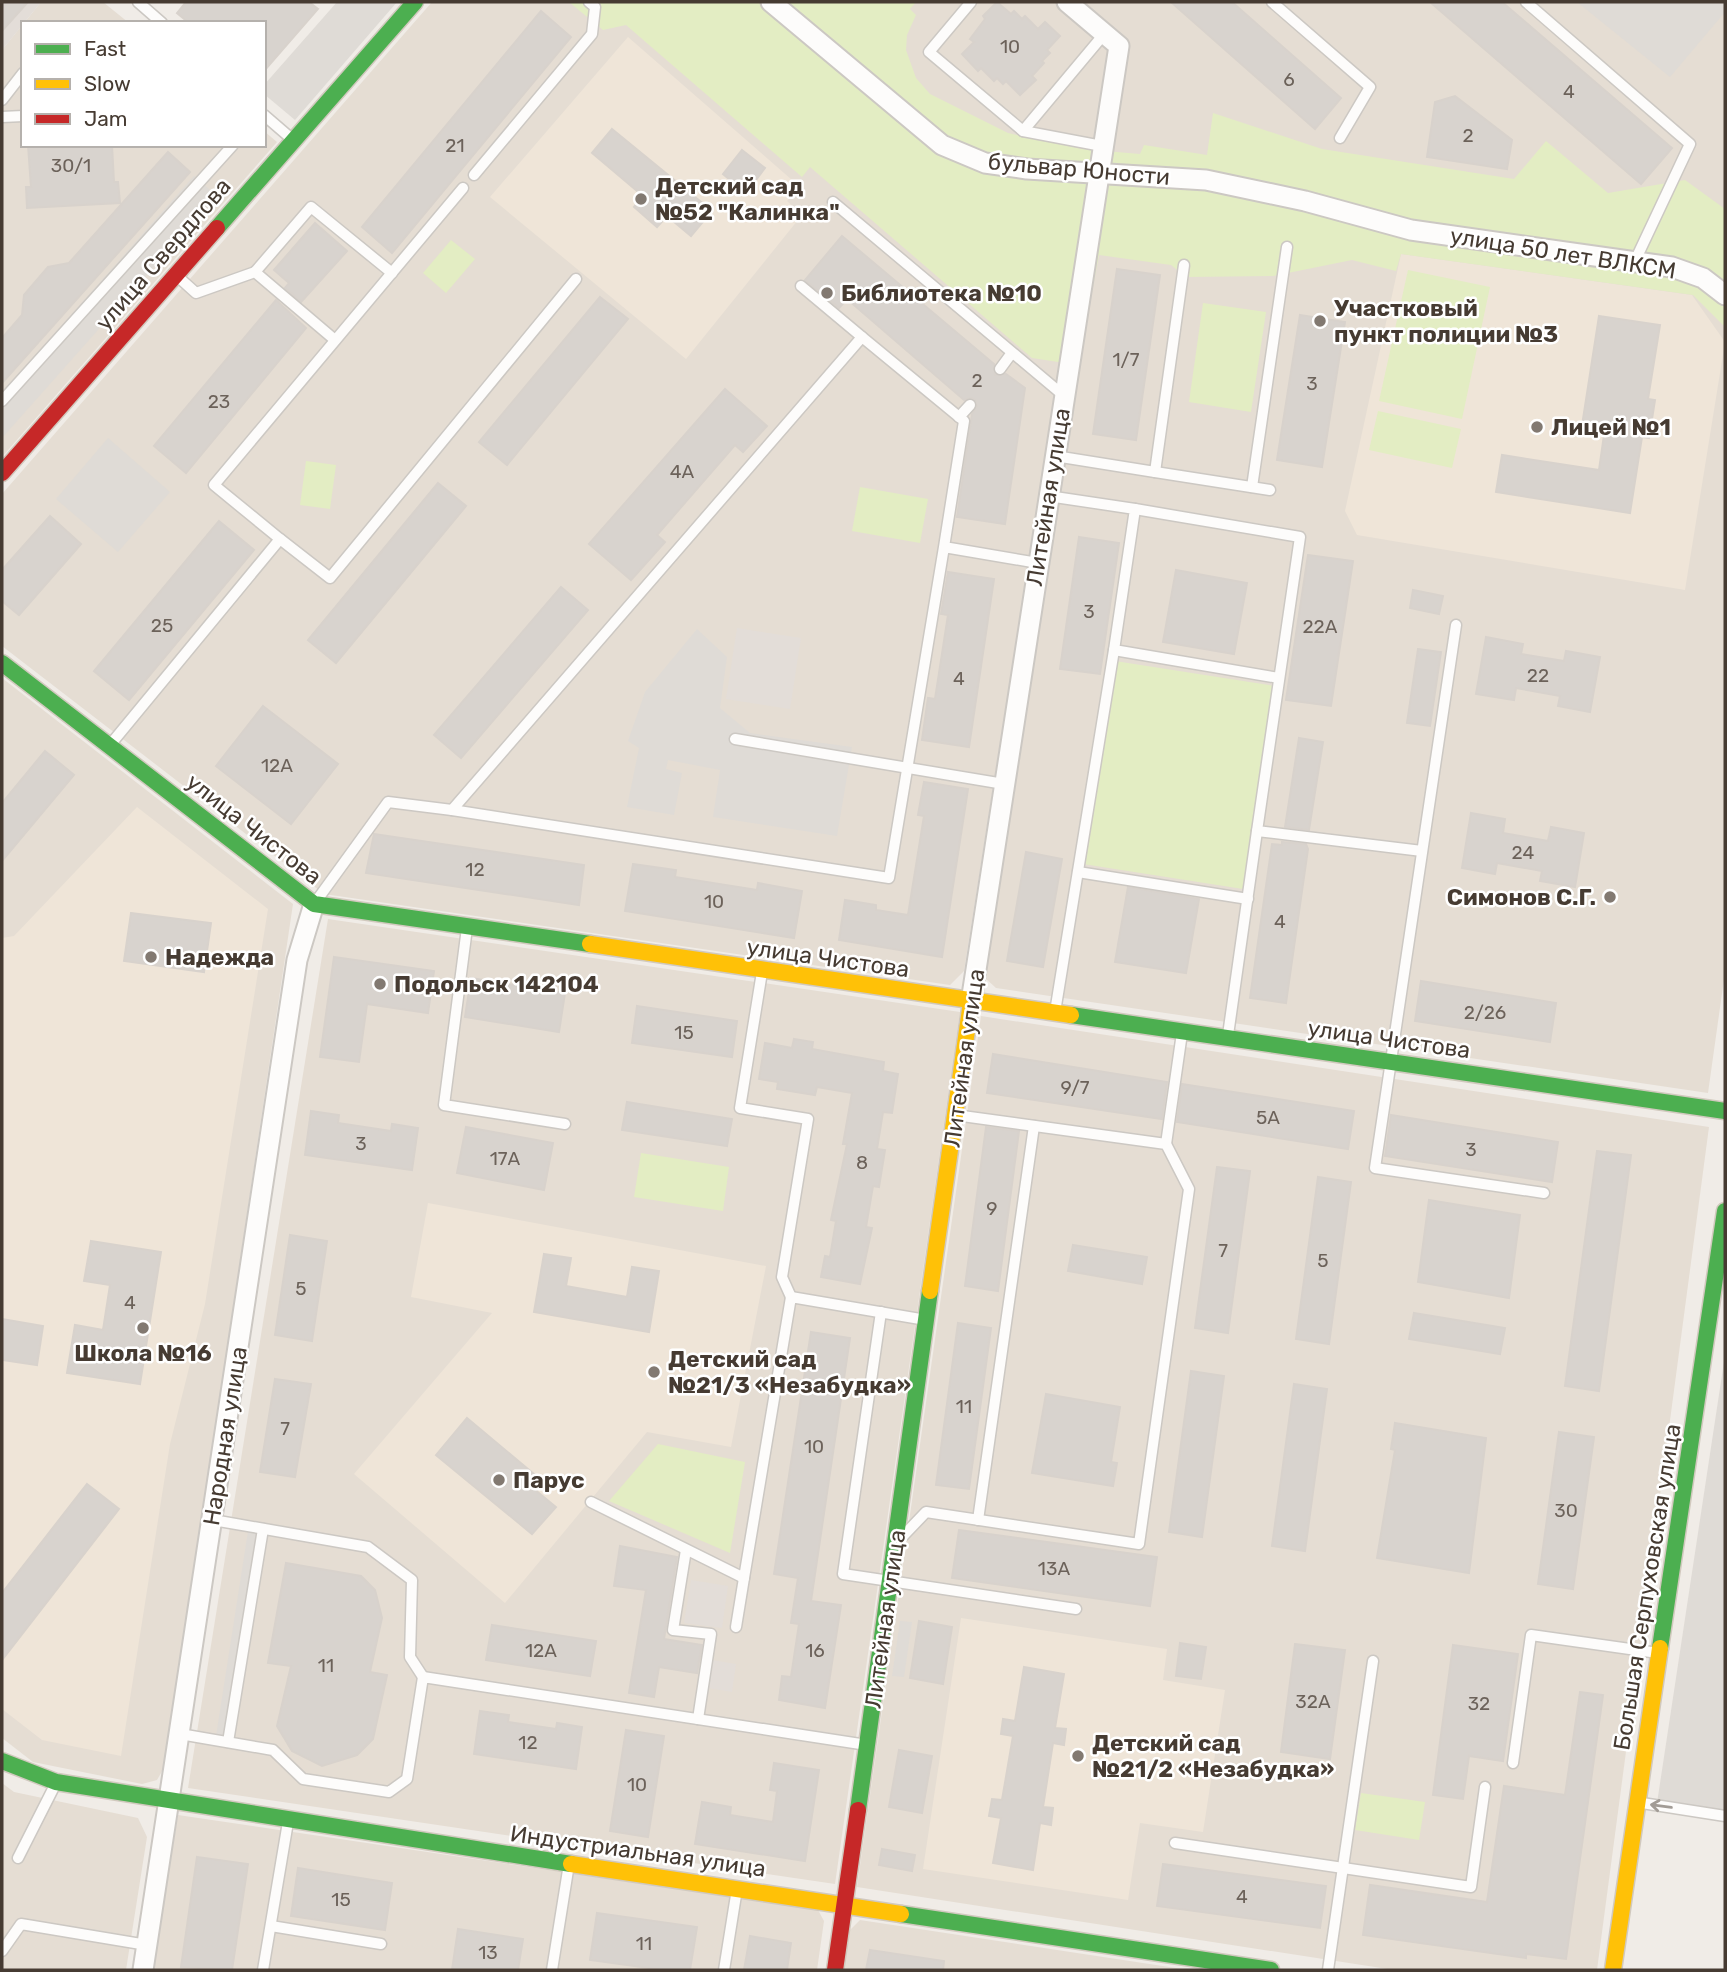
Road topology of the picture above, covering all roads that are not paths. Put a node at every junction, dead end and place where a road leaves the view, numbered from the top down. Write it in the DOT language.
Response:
graph roads {
  1 [pos="138,2"];
  2 [pos="415,2"];
  3 [pos="589,2"];
  4 [pos="771,2"];
  5 [pos="971,2"];
  6 [pos="1067,2"];
  7 [pos="1272,2"];
  8 [pos="1526,2"];
  9 [pos="160,21"];
  10 [pos="1105,33"];
  11 [pos="21,76"];
  12 [pos="2,100"];
  13 [pos="21,116"];
  14 [pos="2,117"];
  15 [pos="266,117"];
  16 [pos="1023,131"];
  17 [pos="1340,138"];
  18 [pos="293,141"];
  19 [pos="1102,146"];
  20 [pos="231,147"];
  21 [pos="1098,174"];
  22 [pos="474,175"];
  23 [pos="463,188"];
  24 [pos="833,202"];
  25 [pos="1395,226"];
  26 [pos="1287,247"];
  27 [pos="1634,263"];
  28 [pos="1184,265"];
  29 [pos="255,272"];
  30 [pos="392,273"];
  31 [pos="176,275"];
  32 [pos="576,279"];
  33 [pos="801,286"];
  34 [pos="1725,295"];
  35 [pos="862,337"];
  36 [pos="335,340"];
  37 [pos="1011,354"];
  38 [pos="1000,369"];
  39 [pos="1063,396"];
  40 [pos="2,401"];
  41 [pos="970,405"];
  42 [pos="959,417"];
  43 [pos="1054,456"];
  44 [pos="3,471"];
  45 [pos="1155,472"];
  46 [pos="1252,487"];
  47 [pos="1270,490"];
  48 [pos="1048,496"];
  49 [pos="1135,509"];
  50 [pos="280,539"];
  51 [pos="944,547"];
  52 [pos="1038,563"];
  53 [pos="1456,625"];
  54 [pos="1114,650"];
  55 [pos="2,663"];
  56 [pos="1279,678"];
  57 [pos="735,739"];
  58 [pos="109,745"];
  59 [pos="907,769"];
  60 [pos="1004,784"];
  61 [pos="452,810"];
  62 [pos="1257,831"];
  63 [pos="1422,851"];
  64 [pos="1078,872"];
  65 [pos="1248,899"];
  66 [pos="314,904"];
  67 [pos="467,927"];
  68 [pos="762,971"];
  69 [pos="971,1002"];
  70 [pos="1055,1014"];
  71 [pos="1182,1032"];
  72 [pos="1228,1039"];
  73 [pos="1391,1063"];
  74 [pos="1725,1111"];
  75 [pos="955,1115"];
  76 [pos="565,1124"];
  77 [pos="1034,1126"];
  78 [pos="1166,1144"];
  79 [pos="1544,1194"];
  80 [pos="1725,1212"];
  81 [pos="1720,1286"];
  82 [pos="791,1297"];
  83 [pos="881,1312"];
  84 [pos="927,1321"];
  85 [pos="591,1502"];
  86 [pos="213,1520"];
  87 [pos="978,1520"];
  88 [pos="263,1529"];
  89 [pos="895,1544"];
  90 [pos="686,1550"];
  91 [pos="744,1578"];
  92 [pos="890,1580"];
  93 [pos="1076,1609"];
  94 [pos="736,1627"];
  95 [pos="1660,1653"];
  96 [pos="1373,1661"];
  97 [pos="423,1677"];
  98 [pos="698,1719"];
  99 [pos="180,1734"];
  100 [pos="228,1742"];
  101 [pos="867,1745"];
  102 [pos="2,1761"];
  103 [pos="1513,1763"];
  104 [pos="56,1782"];
  105 [pos="1485,1787"];
  106 [pos="170,1802"];
  107 [pos="1638,1802"];
  108 [pos="1725,1816"];
  109 [pos="288,1821"];
  110 [pos="1175,1843"];
  111 [pos="18,1858"];
  112 [pos="569,1864"];
  113 [pos="1343,1868"];
  114 [pos="737,1889"];
  115 [pos="845,1904"];
  116 [pos="271,1926"];
  117 [pos="381,1944"];
  118 [pos="147,1945"];
  119 [pos="2,1951"];
  120 [pos="1228,1967"];
  121 [pos="143,1970"];
  122 [pos="263,1970"];
  123 [pos="552,1970"];
  124 [pos="724,1970"];
  125 [pos="835,1970"];
  126 [pos="1271,1970"];
  127 [pos="1328,1970"];
  128 [pos="1613,1970"];
  1 -- 9 [label="lane"];
  2 -- 18 [label="street, улица Свердлова"];
  3 -- 22 [label="lane"];
  4 -- 21 [label="street, бульвар Юности"];
  5 -- 16 [label="lane"];
  6 -- 10 [label="street"];
  7 -- 17 [label="lane"];
  8 -- 27 [label="lane"];
  10 -- 16 [label="lane"];
  10 -- 19 [label="street, Литейная улица"];
  11 -- 12 [label="lane"];
  13 -- 14 [label="lane"];
  15 -- 18 [label="lane"];
  16 -- 19 [label="lane"];
  18 -- 31 [label="street, улица Свердлова"];
  19 -- 21 [label="street, Литейная улица"];
  20 -- 40 [label="lane"];
  21 -- 25 [label="street, бульвар Юности"];
  21 -- 39 [label="street, Литейная улица"];
  23 -- 30 [label="lane"];
  24 -- 37 [label="lane"];
  25 -- 27 [label="street, улица 50 лет ВЛКСМ"];
  26 -- 46 [label="lane"];
  27 -- 34 [label="street, улица 50 лет ВЛКСМ"];
  28 -- 45 [label="lane"];
  29 -- 30 [label="lane"];
  29 -- 31 [label="lane"];
  29 -- 36 [label="lane"];
  30 -- 36 [label="lane"];
  31 -- 44 [label="street, улица Свердлова"];
  32 -- 50 [label="lane"];
  33 -- 35 [label="lane"];
  35 -- 42 [label="lane"];
  35 -- 61 [label="lane"];
  36 -- 50 [label="lane"];
  37 -- 38 [label="lane"];
  37 -- 39 [label="lane"];
  39 -- 43 [label="street, Литейная улица"];
  41 -- 42 [label="lane"];
  42 -- 51 [label="lane"];
  43 -- 45 [label="lane"];
  43 -- 48 [label="street, Литейная улица"];
  45 -- 46 [label="lane"];
  46 -- 47 [label="lane"];
  48 -- 49 [label="lane"];
  48 -- 52 [label="street, Литейная улица"];
  49 -- 54 [label="lane"];
  49 -- 56 [label="lane"];
  50 -- 58 [label="lane"];
  51 -- 52 [label="lane"];
  51 -- 59 [label="lane"];
  52 -- 60 [label="street, Литейная улица"];
  53 -- 63 [label="lane"];
  54 -- 56 [label="lane"];
  54 -- 64 [label="lane"];
  55 -- 58 [label="street, улица Чистова"];
  56 -- 62 [label="lane"];
  57 -- 59 [label="lane"];
  58 -- 66 [label="street, улица Чистова"];
  59 -- 60 [label="lane"];
  59 -- 61 [label="lane"];
  60 -- 69 [label="street, Литейная улица"];
  61 -- 66 [label="lane"];
  62 -- 63 [label="lane"];
  62 -- 65 [label="lane"];
  63 -- 73 [label="lane"];
  64 -- 65 [label="lane"];
  64 -- 70 [label="lane"];
  65 -- 72 [label="lane"];
  66 -- 67 [label="street, улица Чистова"];
  66 -- 86 [label="street, Народная улица"];
  67 -- 68 [label="street, улица Чистова"];
  67 -- 76 [label="lane"];
  68 -- 69 [label="street, улица Чистова"];
  68 -- 82 [label="lane"];
  69 -- 70 [label="street, улица Чистова"];
  69 -- 75 [label="street, Литейная улица"];
  70 -- 71 [label="street, улица Чистова"];
  71 -- 72 [label="street, улица Чистова"];
  71 -- 78 [label="lane"];
  72 -- 73 [label="street, улица Чистова"];
  73 -- 74 [label="street, улица Чистова"];
  73 -- 79 [label="lane"];
  75 -- 77 [label="lane"];
  75 -- 84 [label="street, Литейная улица"];
  77 -- 78 [label="lane"];
  77 -- 87 [label="lane"];
  78 -- 87 [label="lane"];
  80 -- 81 [label="street, Большая Серпуховская улица"];
  81 -- 95 [label="street, Большая Серпуховская улица"];
  82 -- 83 [label="lane"];
  82 -- 91 [label="lane"];
  83 -- 84 [label="lane"];
  83 -- 92 [label="lane"];
  84 -- 89 [label="street, Литейная улица"];
  85 -- 90 [label="lane"];
  86 -- 88 [label="lane"];
  86 -- 99 [label="street, Народная улица"];
  87 -- 89 [label="lane"];
  88 -- 97 [label="lane"];
  88 -- 100 [label="lane"];
  89 -- 92 [label="street, Литейная улица"];
  90 -- 91 [label="lane"];
  90 -- 98 [label="lane"];
  91 -- 94 [label="lane"];
  92 -- 93 [label="lane"];
  92 -- 101 [label="street, Литейная улица"];
  95 -- 103 [label="lane"];
  95 -- 107 [label="street, Большая Серпуховская улица"];
  96 -- 113 [label="lane"];
  97 -- 98 [label="lane"];
  97 -- 100 [label="lane"];
  98 -- 101 [label="lane"];
  99 -- 100 [label="lane"];
  99 -- 106 [label="street, Народная улица"];
  101 -- 115 [label="street, Литейная улица"];
  102 -- 104 [label="street, Индустриальная улица"];
  104 -- 106 [label="street, Индустриальная улица"];
  104 -- 111 [label="lane"];
  105 -- 113 [label="lane"];
  106 -- 109 [label="street, Индустриальная улица"];
  106 -- 118 [label="street, Народная улица"];
  108 -- 107 [label="lane, one-way"];
  107 -- 128 [label="street, Большая Серпуховская улица"];
  109 -- 112 [label="street, Индустриальная улица"];
  109 -- 116 [label="lane"];
  110 -- 113 [label="lane"];
  112 -- 114 [label="street, Индустриальная улица"];
  112 -- 123 [label="lane"];
  113 -- 127 [label="lane"];
  114 -- 115 [label="street, Индустриальная улица"];
  114 -- 124 [label="lane"];
  115 -- 120 [label="street, Индустриальная улица"];
  115 -- 125 [label="street, Литейная улица"];
  116 -- 117 [label="lane"];
  116 -- 122 [label="lane"];
  118 -- 119 [label="lane"];
  118 -- 121 [label="street, Народная улица"];
  120 -- 126 [label="street, Индустриальная улица"];
}
